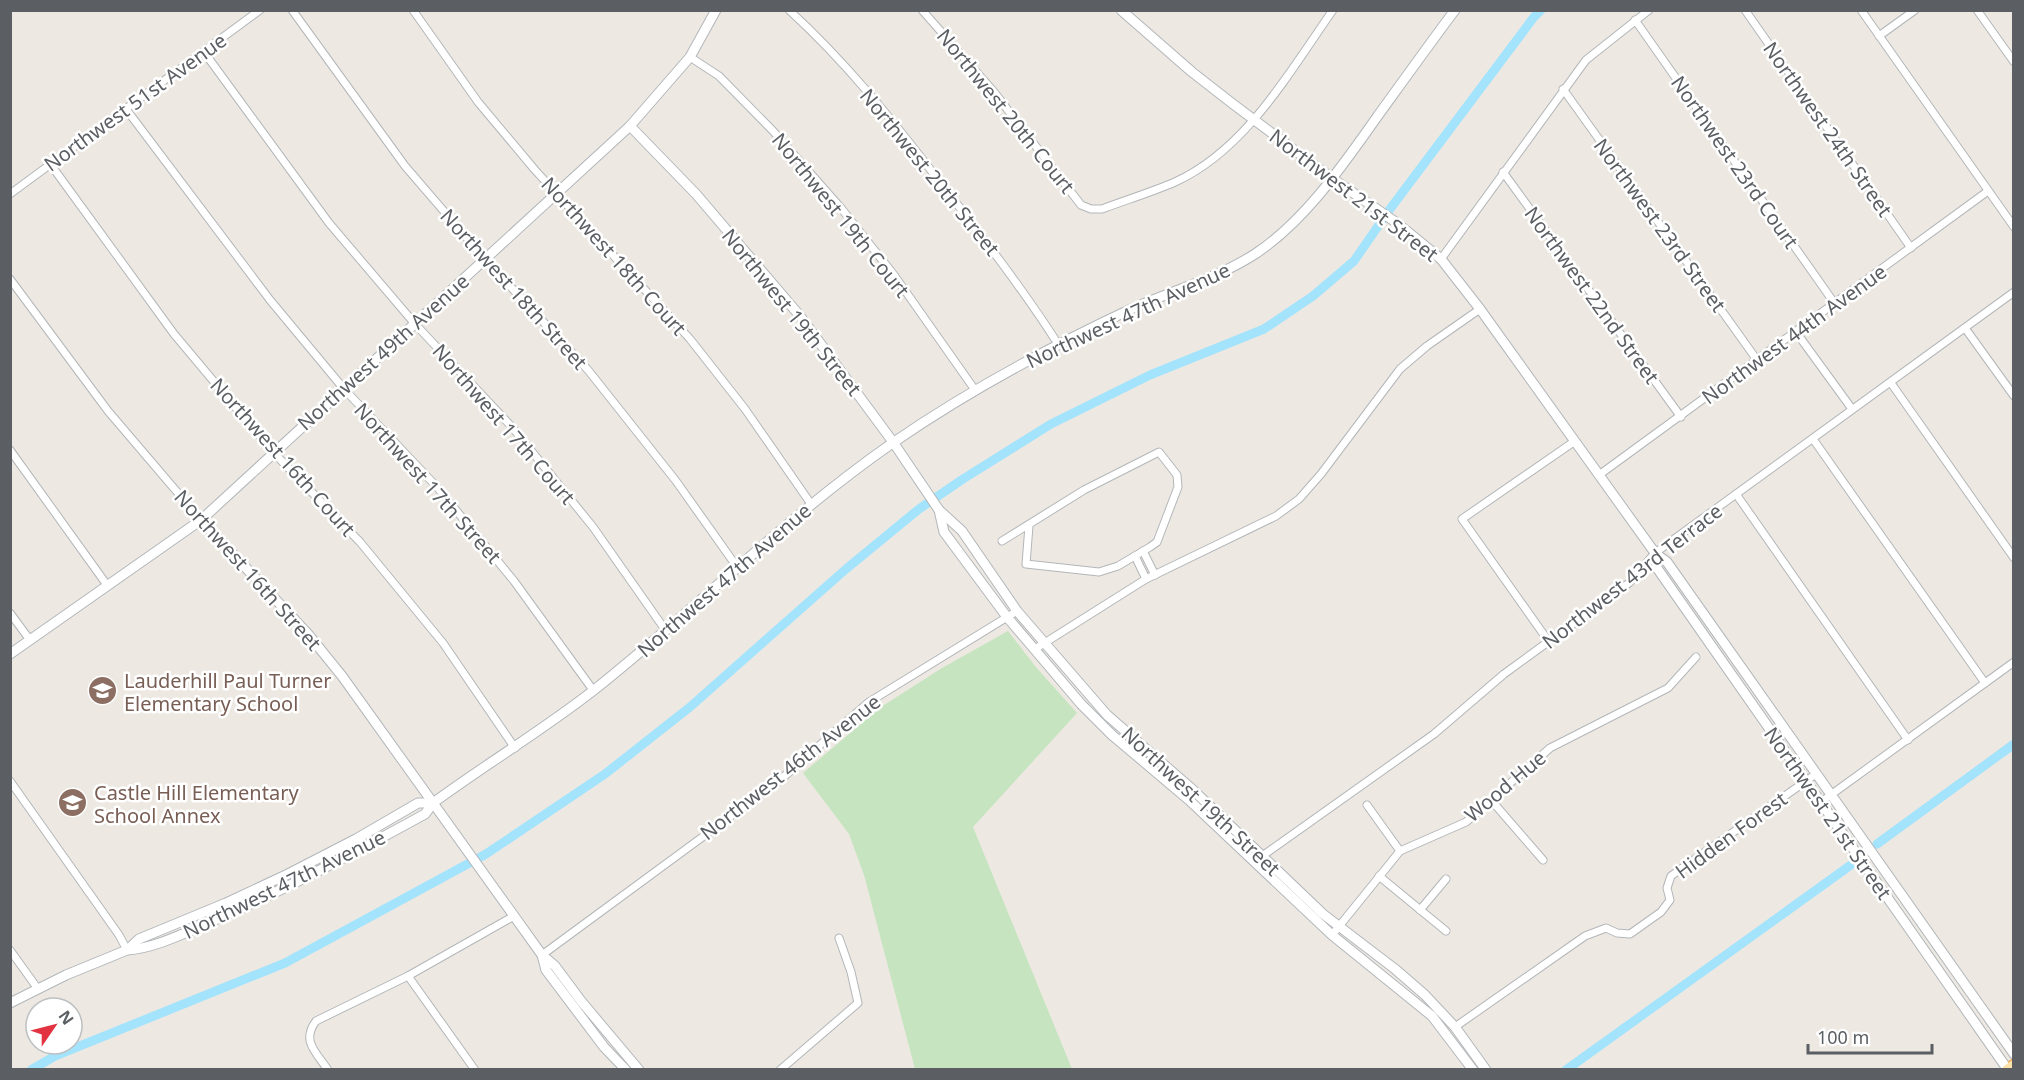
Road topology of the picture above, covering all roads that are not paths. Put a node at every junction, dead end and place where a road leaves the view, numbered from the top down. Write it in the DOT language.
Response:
graph roads {
  1 [pos="260,10"];
  2 [pos="292,10"];
  3 [pos="413,10"];
  4 [pos="716,10"];
  5 [pos="789,10"];
  6 [pos="922,10"];
  7 [pos="1121,10"];
  8 [pos="1333,10"];
  9 [pos="1455,10"];
  10 [pos="1649,10"];
  11 [pos="1745,10"];
  12 [pos="1861,10"];
  13 [pos="1915,10"];
  14 [pos="1977,10"];
  15 [pos="1635,20"];
  16 [pos="1880,36"];
  17 [pos="204,52"];
  18 [pos="690,57"];
  19 [pos="2013,62"];
  20 [pos="1563,89"];
  21 [pos="126,109"];
  22 [pos="1254,120"];
  23 [pos="630,126"];
  24 [pos="51,165"];
  25 [pos="1503,172"];
  26 [pos="1333,179"];
  27 [pos="1989,191"];
  28 [pos="556,193"];
  29 [pos="10,194"];
  30 [pos="2013,227"];
  31 [pos="1911,248"];
  32 [pos="484,259"];
  33 [pos="1441,259"];
  34 [pos="10,279"];
  35 [pos="2013,292"];
  36 [pos="1834,304"];
  37 [pos="1480,309"];
  38 [pos="414,324"];
  39 [pos="1965,328"];
  40 [pos="1796,332"];
  41 [pos="1058,344"];
  42 [pos="1757,360"];
  43 [pos="1891,383"];
  44 [pos="344,388"];
  45 [pos="975,390"];
  46 [pos="2013,396"];
  47 [pos="1852,409"];
  48 [pos="1681,417"];
  49 [pos="1813,439"];
  50 [pos="1575,441"];
  51 [pos="893,442"];
  52 [pos="10,450"];
  53 [pos="273,452"];
  54 [pos="1599,475"];
  55 [pos="1736,494"];
  56 [pos="811,504"];
  57 [pos="939,510"];
  58 [pos="201,520"];
  59 [pos="1029,526"];
  60 [pos="1002,541"];
  61 [pos="1143,551"];
  62 [pos="1655,553"];
  63 [pos="1135,556"];
  64 [pos="2013,558"];
  65 [pos="737,567"];
  66 [pos="1155,574"];
  67 [pos="1146,579"];
  68 [pos="107,585"];
  69 [pos="1017,611"];
  70 [pos="10,613"];
  71 [pos="1007,617"];
  72 [pos="666,631"];
  73 [pos="30,640"];
  74 [pos="1549,642"];
  75 [pos="1039,646"];
  76 [pos="10,654"];
  77 [pos="1696,657"];
  78 [pos="2013,662"];
  79 [pos="1984,683"];
  80 [pos="593,690"];
  81 [pos="1107,715"];
  82 [pos="1100,723"];
  83 [pos="1908,740"];
  84 [pos="515,748"];
  85 [pos="1816,774"];
  86 [pos="1806,781"];
  87 [pos="10,782"];
  88 [pos="1831,795"];
  89 [pos="1491,800"];
  90 [pos="1821,802"];
  91 [pos="433,803"];
  92 [pos="1367,805"];
  93 [pos="356,839"];
  94 [pos="361,849"];
  95 [pos="1400,851"];
  96 [pos="1257,860"];
  97 [pos="1543,860"];
  98 [pos="1379,876"];
  99 [pos="1446,879"];
  100 [pos="1420,910"];
  101 [pos="514,916"];
  102 [pos="182,922"];
  103 [pos="1335,930"];
  104 [pos="1446,931"];
  105 [pos="186,933"];
  106 [pos="839,938"];
  107 [pos="10,950"];
  108 [pos="127,950"];
  109 [pos="542,955"];
  110 [pos="408,976"];
  111 [pos="38,989"];
  112 [pos="10,1003"];
  113 [pos="1455,1027"];
  114 [pos="2013,1054"];
  115 [pos="2013,1065"];
  116 [pos="2008,1069"];
  117 [pos="328,1070"];
  118 [pos="475,1070"];
  119 [pos="626,1070"];
  120 [pos="639,1070"];
  121 [pos="780,1070"];
  122 [pos="1473,1070"];
  123 [pos="1486,1070"];
  1 -- 17 [label="street, Northwest 51st Avenue"];
  2 -- 32 [label="street, Northwest 18th Street"];
  3 -- 28 [label="street, Northwest 18th Court"];
  4 -- 18 [label="street, Northwest 49th Avenue"];
  5 -- 41 [label="street, Northwest 20th Street"];
  6 -- 22 [label="street, Northwest 20th Court"];
  7 -- 22 [label="street, Northwest 21st Street"];
  8 -- 22 [label="street"];
  9 -- 26 [label="street, Northwest 47th Avenue"];
  10 -- 15 [label="street"];
  11 -- 31 [label="street, Northwest 24th Street"];
  12 -- 16 [label="street"];
  13 -- 16 [label="street"];
  14 -- 19 [label="street"];
  15 -- 20 [label="street"];
  15 -- 36 [label="street, Northwest 23rd Court"];
  16 -- 27 [label="street"];
  17 -- 21 [label="street, Northwest 51st Avenue"];
  17 -- 38 [label="street, Northwest 17th Court"];
  18 -- 23 [label="street, Northwest 49th Avenue"];
  18 -- 45 [label="street, Northwest 19th Court"];
  20 -- 25 [label="street"];
  20 -- 42 [label="street, Northwest 23rd Street"];
  21 -- 24 [label="street, Northwest 51st Avenue"];
  21 -- 44 [label="street, Northwest 17th Street"];
  22 -- 26 [label="street, Northwest 21st Street"];
  23 -- 28 [label="street, Northwest 49th Avenue"];
  23 -- 51 [label="street, Northwest 19th Street"];
  24 -- 29 [label="street, Northwest 51st Avenue"];
  24 -- 53 [label="street, Northwest 16th Court"];
  25 -- 33 [label="street"];
  25 -- 48 [label="street, Northwest 22nd Street"];
  26 -- 33 [label="street, Northwest 21st Street"];
  26 -- 41 [label="street, Northwest 47th Avenue"];
  27 -- 30 [label="street"];
  27 -- 31 [label="street, Northwest 44th Avenue"];
  28 -- 32 [label="street, Northwest 49th Avenue"];
  28 -- 56 [label="street, Northwest 18th Court"];
  31 -- 36 [label="street, Northwest 44th Avenue"];
  32 -- 38 [label="street, Northwest 49th Avenue"];
  32 -- 65 [label="street, Northwest 18th Street"];
  33 -- 37 [label="street, Northwest 21st Street"];
  34 -- 58 [label="street, Northwest 16th Street"];
  35 -- 39 [label="street, Northwest 43rd Terrace"];
  36 -- 40 [label="street, Northwest 44th Avenue"];
  37 -- 50 [label="street, Northwest 21st Street"];
  37 -- 66 [label="street"];
  38 -- 44 [label="street, Northwest 49th Avenue"];
  38 -- 72 [label="street, Northwest 17th Court"];
  39 -- 43 [label="street, Northwest 43rd Terrace"];
  39 -- 46 [label="street"];
  40 -- 42 [label="street, Northwest 44th Avenue"];
  40 -- 47 [label="street"];
  41 -- 45 [label="street, Northwest 47th Avenue"];
  42 -- 48 [label="street, Northwest 44th Avenue"];
  43 -- 47 [label="street, Northwest 43rd Terrace"];
  43 -- 64 [label="street"];
  44 -- 53 [label="street, Northwest 49th Avenue"];
  44 -- 80 [label="street, Northwest 17th Street"];
  45 -- 51 [label="street, Northwest 47th Avenue"];
  47 -- 49 [label="street, Northwest 43rd Terrace"];
  48 -- 54 [label="street, Northwest 44th Avenue"];
  49 -- 55 [label="street, Northwest 43rd Terrace"];
  49 -- 79 [label="street"];
  50 -- 54 [label="street, Northwest 21st Street"];
  50 -- 74 [label="street"];
  51 -- 56 [label="street, Northwest 47th Avenue"];
  51 -- 57 [label="street, Northwest 19th Street"];
  52 -- 68 [label="street"];
  53 -- 58 [label="street, Northwest 49th Avenue"];
  53 -- 84 [label="street, Northwest 16th Court"];
  54 -- 62 [label="street, Northwest 21st Street"];
  55 -- 62 [label="street, Northwest 43rd Terrace"];
  55 -- 83 [label="street"];
  56 -- 65 [label="street, Northwest 47th Avenue"];
  57 -- 69 [label="street, Northwest 19th Street"];
  57 -- 71 [label="street, Northwest 19th Street"];
  58 -- 68 [label="street, Northwest 49th Avenue"];
  58 -- 91 [label="street, Northwest 16th Street"];
  59 -- 60 [label="street"];
  59 -- 61 [label="street"];
  59 -- 63 [label="street"];
  61 -- 63 [label="street"];
  61 -- 66 [label="street"];
  62 -- 74 [label="street, Northwest 43rd Terrace"];
  62 -- 85 [label="street, Northwest 21st Street"];
  62 -- 86 [label="street, Northwest 21st Street"];
  63 -- 67 [label="street"];
  65 -- 72 [label="street, Northwest 47th Avenue"];
  66 -- 67 [label="street"];
  67 -- 75 [label="street"];
  68 -- 73 [label="street, Northwest 49th Avenue"];
  69 -- 71 [label="street, Northwest 46th Avenue"];
  69 -- 75 [label="street, Northwest 19th Street"];
  70 -- 73 [label="street"];
  71 -- 75 [label="street, Northwest 19th Street"];
  71 -- 109 [label="street, Northwest 46th Avenue"];
  72 -- 80 [label="street, Northwest 47th Avenue"];
  73 -- 76 [label="street, Northwest 49th Avenue"];
  74 -- 96 [label="street, Northwest 43rd Terrace"];
  75 -- 81 [label="street, Northwest 19th Street"];
  75 -- 82 [label="street, Northwest 19th Street"];
  77 -- 89 [label="street, Wood Hue"];
  78 -- 79 [label="street"];
  79 -- 83 [label="street"];
  80 -- 84 [label="street, Northwest 47th Avenue"];
  81 -- 82 [label="street"];
  81 -- 96 [label="street, Northwest 19th Street"];
  82 -- 96 [label="street, Northwest 19th Street"];
  83 -- 88 [label="street"];
  84 -- 91 [label="street, Northwest 47th Avenue"];
  85 -- 86 [label="street, Hidden Forest"];
  85 -- 88 [label="street, Northwest 21st Street"];
  86 -- 90 [label="street, Northwest 21st Street"];
  86 -- 113 [label="street, Hidden Forest"];
  87 -- 108 [label="street"];
  88 -- 90 [label="street"];
  88 -- 114 [label="street, Northwest 21st Street"];
  89 -- 95 [label="street, Wood Hue"];
  89 -- 97 [label="street"];
  90 -- 116 [label="street, Northwest 21st Street"];
  91 -- 93 [label="street, Northwest 47th Avenue"];
  91 -- 94 [label="street, Northwest 47th Avenue"];
  91 -- 101 [label="street, Northwest 16th Street"];
  92 -- 95 [label="street"];
  93 -- 94 [label="street"];
  93 -- 102 [label="street, Northwest 47th Avenue"];
  94 -- 105 [label="street, Northwest 47th Avenue"];
  95 -- 98 [label="street, Wood Hue"];
  96 -- 103 [label="street, Northwest 19th Street"];
  98 -- 100 [label="street"];
  98 -- 103 [label="street, Wood Hue"];
  99 -- 100 [label="street"];
  100 -- 104 [label="street"];
  101 -- 109 [label="street, Northwest 16th Street"];
  101 -- 110 [label="street"];
  102 -- 105 [label="street"];
  102 -- 108 [label="street, Northwest 47th Avenue"];
  103 -- 113 [label="street, Northwest 19th Street"];
  103 -- 122 [label="street, Northwest 19th Street"];
  105 -- 108 [label="street, Northwest 47th Avenue"];
  106 -- 121 [label="street"];
  107 -- 111 [label="street"];
  108 -- 111 [label="street, Northwest 47th Avenue"];
  109 -- 119 [label="street, Northwest 16th Street"];
  109 -- 120 [label="street, Northwest 16th Street"];
  110 -- 117 [label="street"];
  110 -- 118 [label="street"];
  111 -- 112 [label="street, Northwest 47th Avenue"];
  113 -- 123 [label="street, Northwest 19th Street"];
  115 -- 116 [label="main road"];
}
